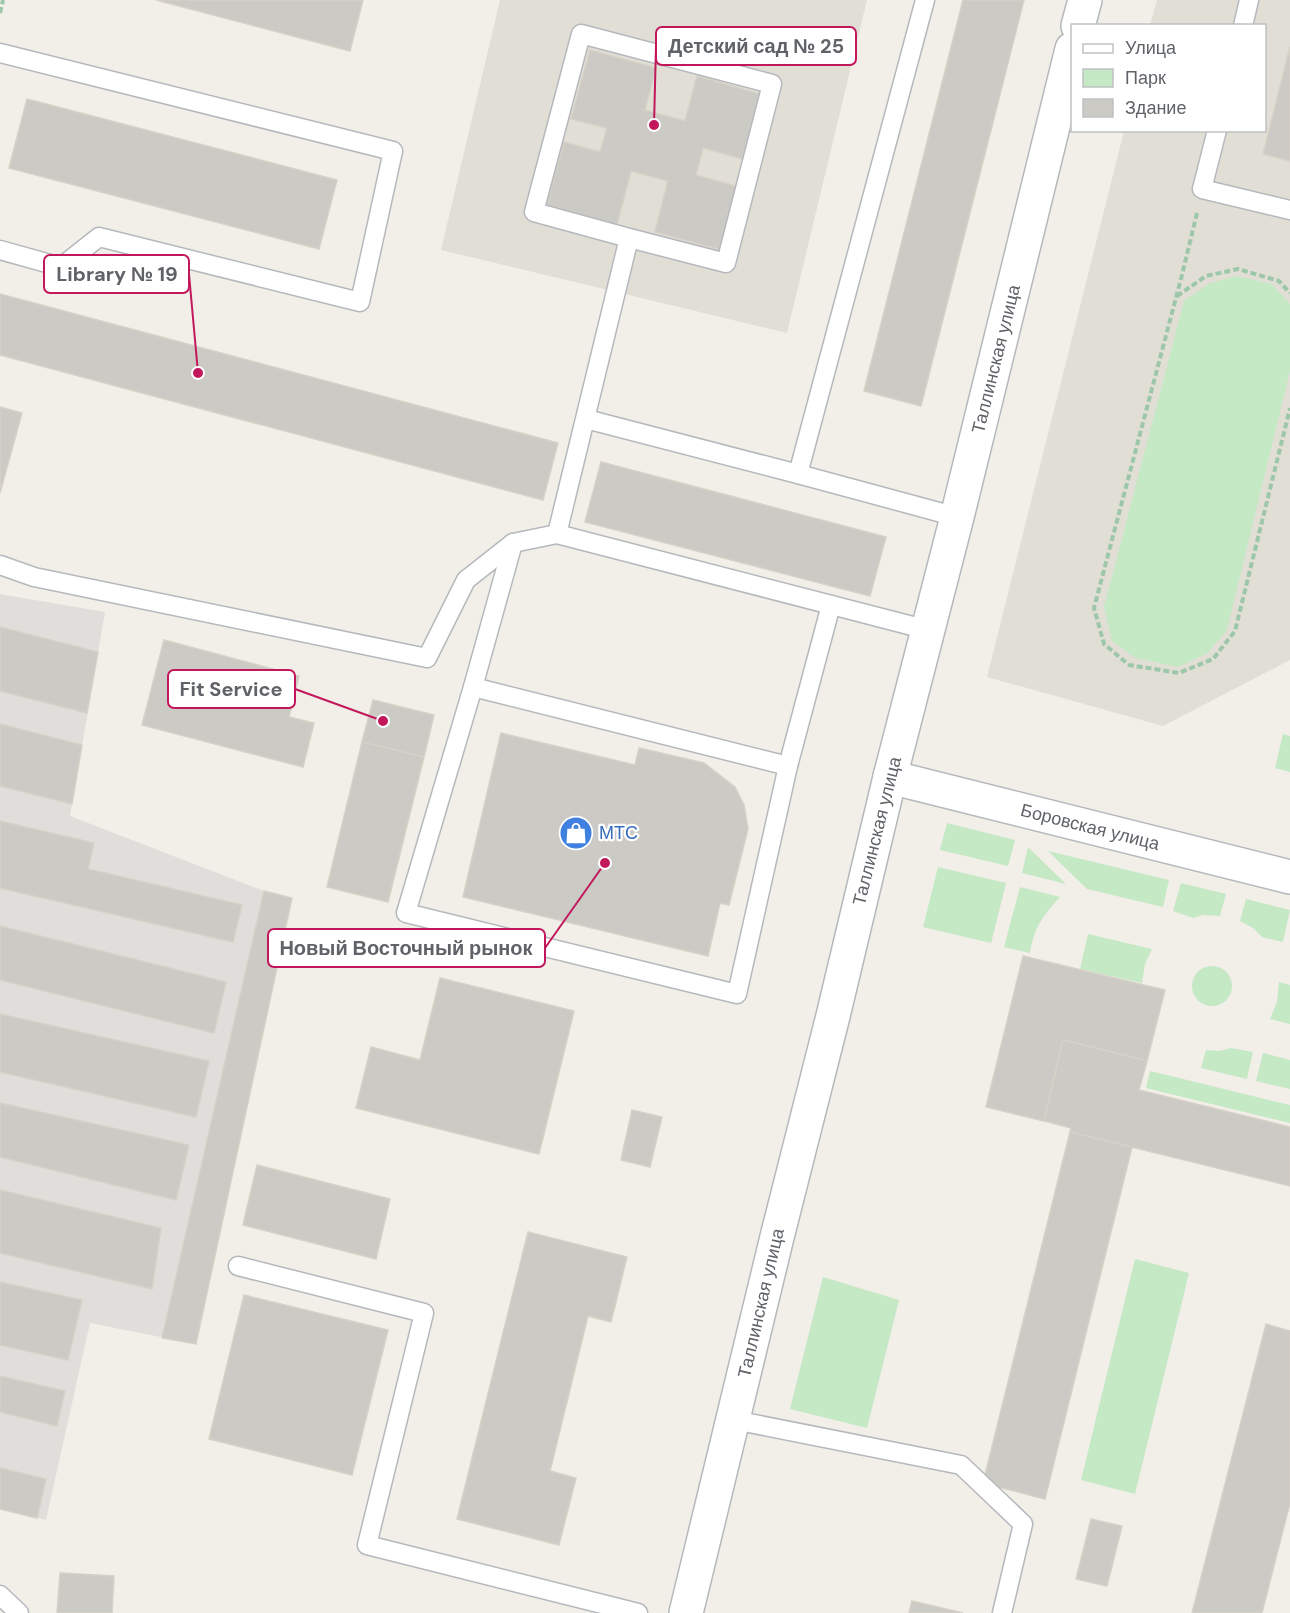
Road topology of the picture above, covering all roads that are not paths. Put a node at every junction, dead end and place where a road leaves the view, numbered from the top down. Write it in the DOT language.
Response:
graph roads {
  1 [pos="925,0"];
  2 [pos="1085,0"];
  3 [pos="1249,0"];
  4 [pos="1079,24"];
  5 [pos="1243,24"];
  6 [pos="0,52"];
  7 [pos="1071,53"];
  8 [pos="1217,132"];
  9 [pos="1290,210"];
  10 [pos="629,238"];
  11 [pos="0,250"];
  12 [pos="586,419"];
  13 [pos="798,474"];
  14 [pos="957,517"];
  15 [pos="557,534"];
  16 [pos="513,543"];
  17 [pos="0,564"];
  18 [pos="831,605"];
  19 [pos="928,630"];
  20 [pos="473,687"];
  21 [pos="788,766"];
  22 [pos="890,777"];
  23 [pos="1290,876"];
  24 [pos="238,1266"];
  25 [pos="734,1420"];
  26 [pos="0,1595"];
  27 [pos="19,1613"];
  28 [pos="638,1613"];
  29 [pos="686,1613"];
  30 [pos="1002,1613"];
  1 -- 13 [label="lane"];
  2 -- 4 [label="street"];
  3 -- 5 [label="lane"];
  6 -- 11 [label="lane"];
  7 -- 14 [label="street, Таллинская улица"];
  8 -- 9 [label="lane"];
  10 -- 10 [label="lane"];
  10 -- 12 [label="lane"];
  12 -- 13 [label="lane"];
  12 -- 15 [label="lane"];
  13 -- 14 [label="lane"];
  14 -- 19 [label="street, Таллинская улица"];
  15 -- 16 [label="lane"];
  15 -- 18 [label="lane"];
  16 -- 17 [label="lane"];
  16 -- 20 [label="lane"];
  18 -- 19 [label="lane"];
  18 -- 21 [label="lane"];
  19 -- 22 [label="street, Таллинская улица"];
  20 -- 21 [label="lane"];
  20 -- 21 [label="lane"];
  22 -- 23 [label="street, Боровская улица"];
  22 -- 25 [label="street, Таллинская улица"];
  24 -- 28 [label="lane"];
  25 -- 29 [label="street, Таллинская улица"];
  25 -- 30 [label="lane"];
  26 -- 27 [label="lane"];
}
